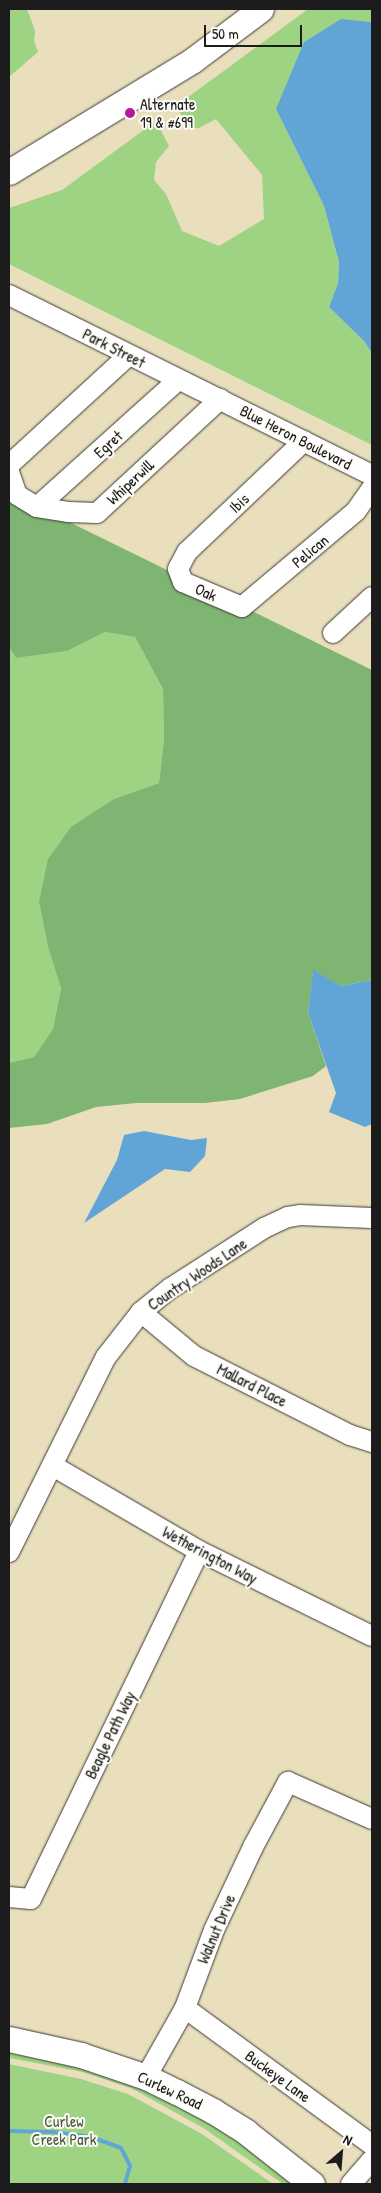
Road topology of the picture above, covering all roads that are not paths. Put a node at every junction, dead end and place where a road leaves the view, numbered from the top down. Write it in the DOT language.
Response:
graph roads {
  1 [pos="261,9"];
  2 [pos="9,172"];
  3 [pos="9,295"];
  4 [pos="128,356"];
  5 [pos="178,380"];
  6 [pos="220,399"];
  7 [pos="304,441"];
  8 [pos="9,465"];
  9 [pos="9,472"];
  10 [pos="372,476"];
  11 [pos="372,488"];
  12 [pos="37,507"];
  13 [pos="178,569"];
  14 [pos="372,597"];
  15 [pos="242,607"];
  16 [pos="333,633"];
  17 [pos="372,1218"];
  18 [pos="141,1312"];
  19 [pos="372,1442"];
  20 [pos="53,1466"];
  21 [pos="198,1551"];
  22 [pos="9,1552"];
  23 [pos="372,1636"];
  24 [pos="372,1819"];
  25 [pos="9,1898"];
  26 [pos="185,2008"];
  27 [pos="9,2039"];
  28 [pos="146,2077"];
  29 [pos="372,2145"];
  30 [pos="372,2160"];
  31 [pos="312,2184"];
  32 [pos="351,2184"];
  1 -- 2 [label="main road"];
  3 -- 4 [label="street, Park Street"];
  4 -- 5 [label="street, Park Street"];
  4 -- 8 [label="street"];
  5 -- 6 [label="street, Park Street"];
  5 -- 12 [label="street, Egret"];
  6 -- 7 [label="street, Blue Heron Boulevard"];
  6 -- 12 [label="street, Whiperwill"];
  7 -- 10 [label="street, Blue Heron Boulevard"];
  7 -- 13 [label="street, Ibis"];
  9 -- 12 [label="street, Whiperwill"];
  11 -- 15 [label="street, Pelican"];
  13 -- 15 [label="street, Oak"];
  14 -- 16 [label="street"];
  17 -- 18 [label="street, Country Woods Lane"];
  18 -- 19 [label="street, Mallard Place"];
  18 -- 20 [label="street, Country Woods Lane"];
  20 -- 21 [label="street, Wetherington Way"];
  20 -- 22 [label="street, Country Woods Lane"];
  21 -- 23 [label="street, Wetherington Way"];
  21 -- 25 [label="street, Beagle Path Way"];
  24 -- 26 [label="street, Walnut Drive"];
  26 -- 28 [label="street, Walnut Drive"];
  26 -- 29 [label="street, Buckeye Lane"];
  27 -- 28 [label="main road, Curlew Road"];
  28 -- 31 [label="main road, Curlew Road"];
  30 -- 32 [label="street"];
}
